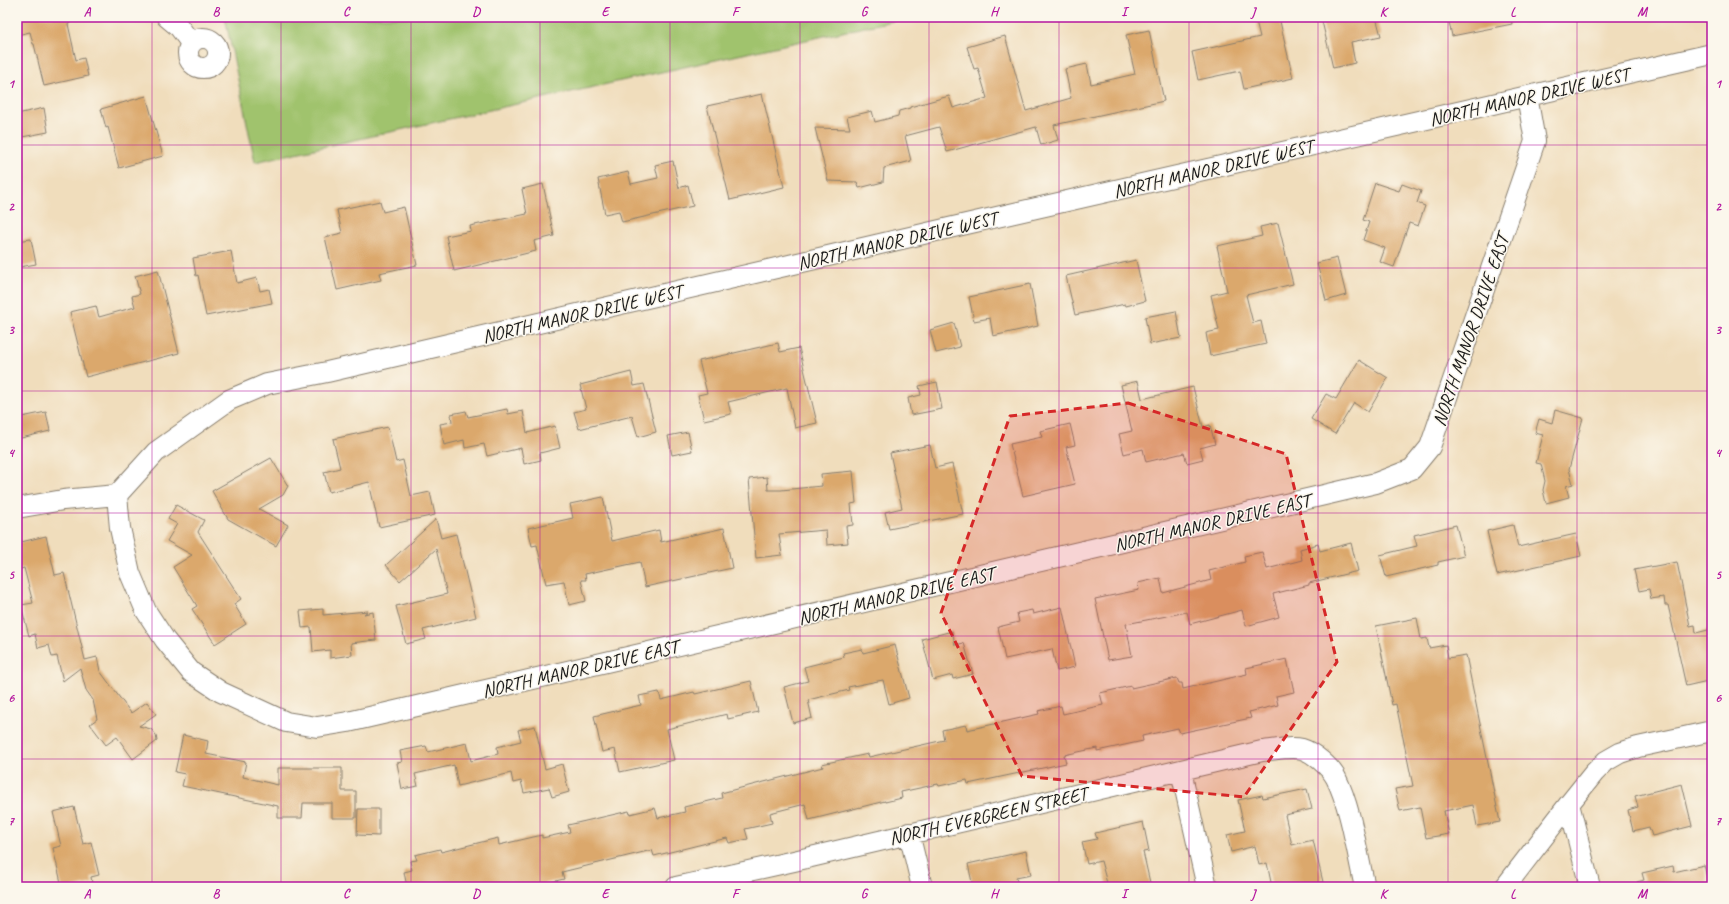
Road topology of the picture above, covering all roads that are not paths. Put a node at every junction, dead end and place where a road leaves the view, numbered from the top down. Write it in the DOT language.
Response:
graph roads {
  1 [pos="167,17"];
  2 [pos="191,43"];
  3 [pos="1712,54"];
  4 [pos="1527,96"];
  5 [pos="117,495"];
  6 [pos="17,508"];
  7 [pos="1712,731"];
  8 [pos="1181,771"];
  9 [pos="1569,804"];
  10 [pos="909,833"];
  11 [pos="676,887"];
  12 [pos="922,887"];
  13 [pos="1207,887"];
  14 [pos="1365,887"];
  15 [pos="1505,887"];
  16 [pos="1590,887"];
  1 -- 2 [label="street"];
  3 -- 4 [label="street, NORTH MANOR DRIVE WEST"];
  4 -- 5 [label="street, NORTH MANOR DRIVE WEST"];
  4 -- 5 [label="street, NORTH MANOR DRIVE EAST"];
  5 -- 6 [label="street"];
  7 -- 9 [label="street"];
  8 -- 10 [label="street, NORTH EVERGREEN STREET"];
  8 -- 13 [label="street"];
  8 -- 14 [label="street, NORTH EVERGREEN STREET"];
  9 -- 15 [label="street"];
  9 -- 16 [label="street"];
  10 -- 11 [label="street, NORTH EVERGREEN STREET"];
  10 -- 12 [label="street"];
}
